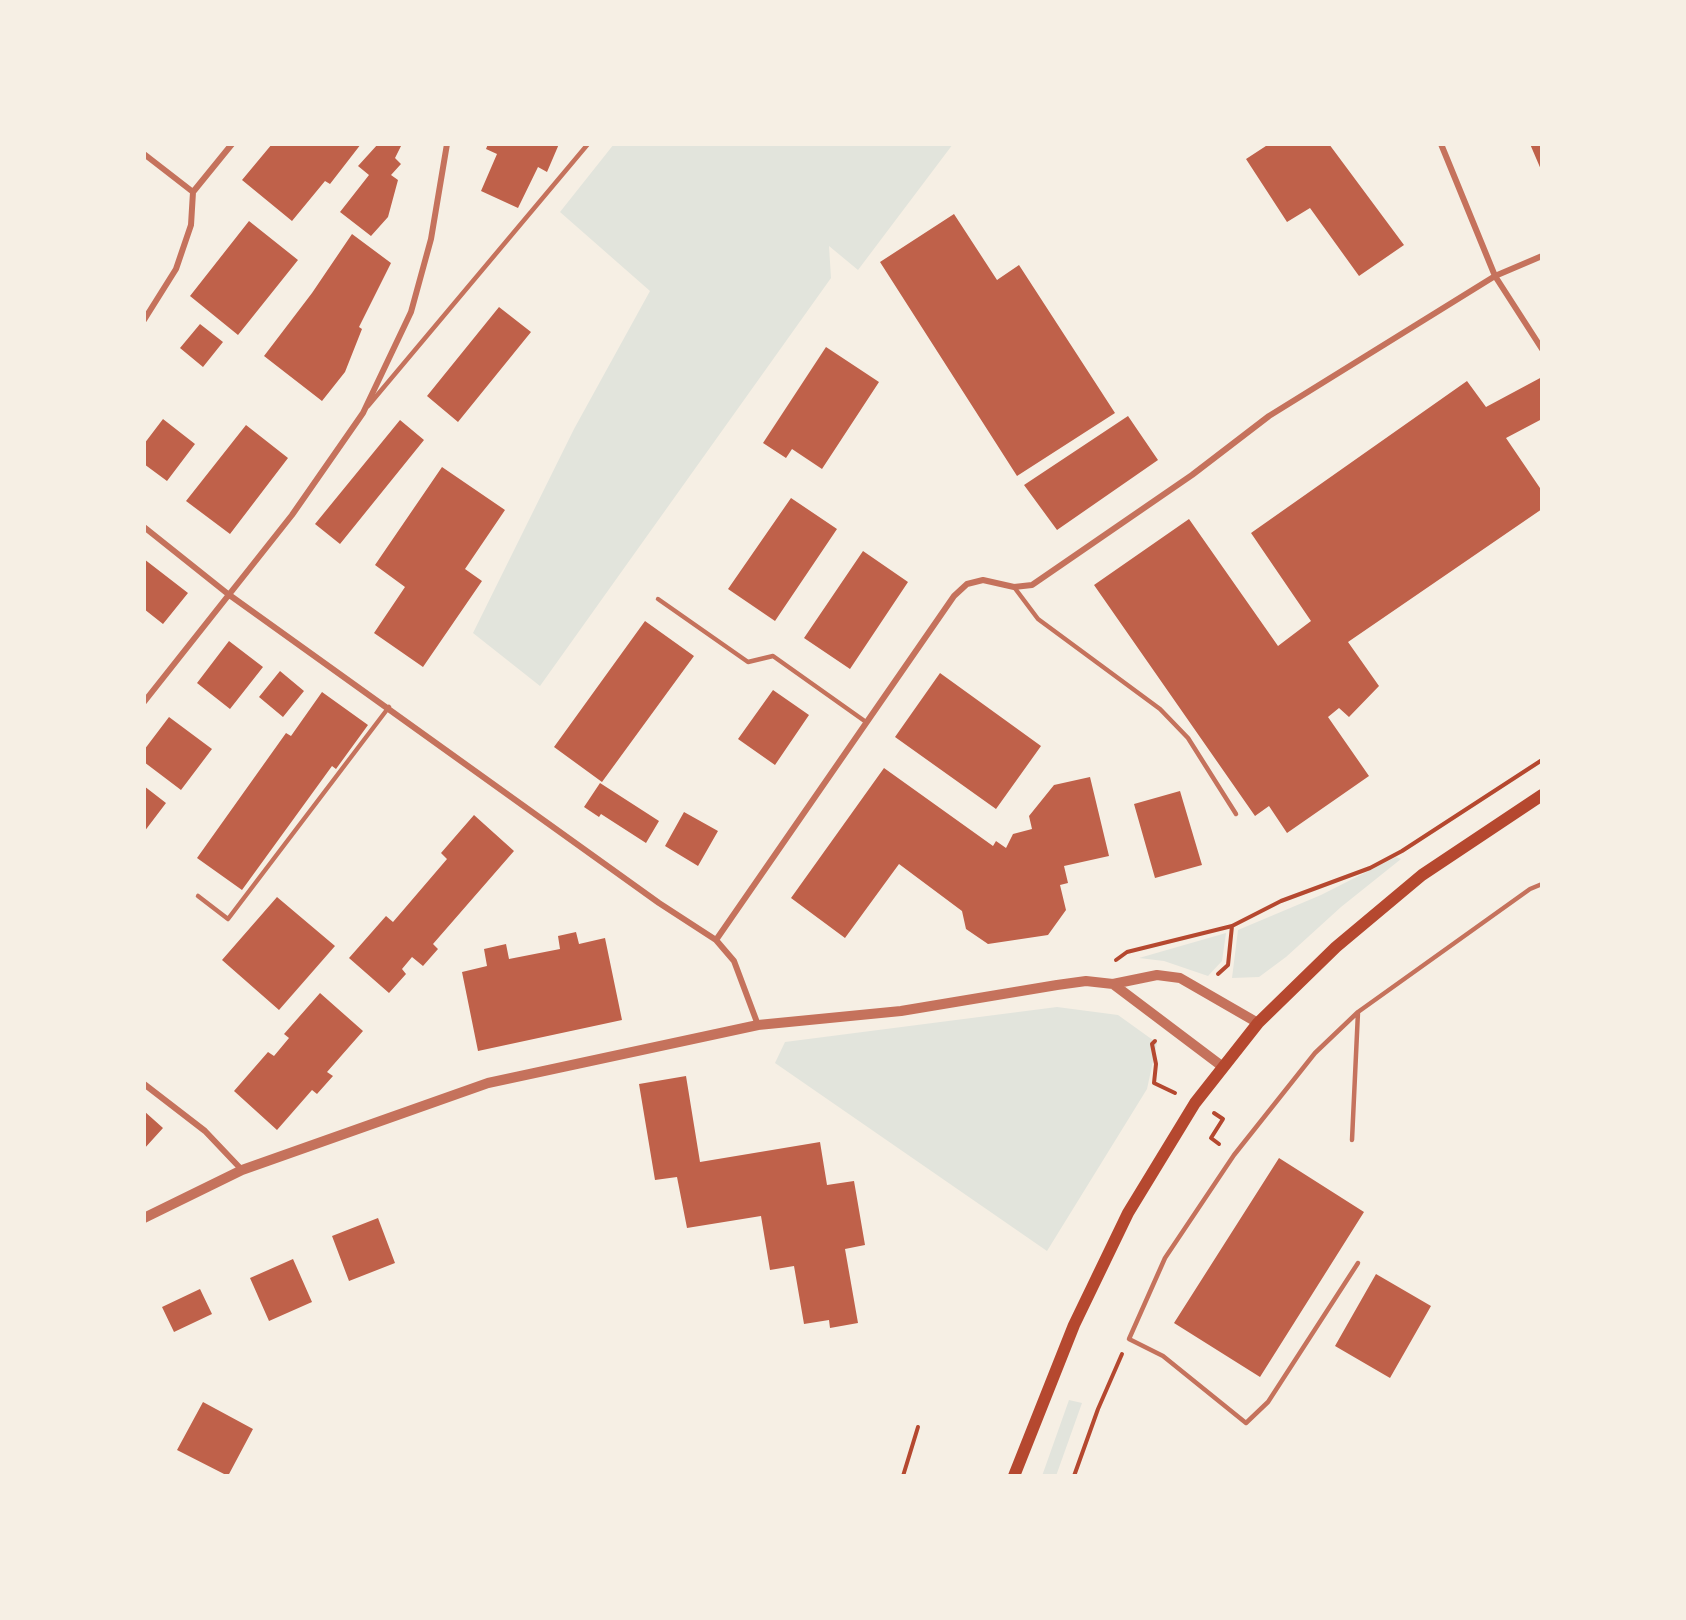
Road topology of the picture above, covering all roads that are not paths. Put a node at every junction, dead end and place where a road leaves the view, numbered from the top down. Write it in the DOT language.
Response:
graph roads {
  1 [pos="232,144"];
  2 [pos="447,144"];
  3 [pos="588,144"];
  4 [pos="1441,144"];
  5 [pos="144,154"];
  6 [pos="193,192"];
  7 [pos="1542,256"];
  8 [pos="1495,276"];
  9 [pos="144,320"];
  10 [pos="1542,348"];
  11 [pos="363,413"];
  12 [pos="144,527"];
  13 [pos="1014,587"];
  14 [pos="228,594"];
  15 [pos="658,599"];
  16 [pos="144,702"];
  17 [pos="389,707"];
  18 [pos="866,722"];
  19 [pos="1542,795"];
  20 [pos="1236,814"];
  21 [pos="1542,884"];
  22 [pos="198,896"];
  23 [pos="716,940"];
  24 [pos="1113,984"];
  25 [pos="1358,1012"];
  26 [pos="1258,1023"];
  27 [pos="758,1025"];
  28 [pos="1223,1067"];
  29 [pos="144,1084"];
  30 [pos="1352,1140"];
  31 [pos="242,1170"];
  32 [pos="144,1218"];
  33 [pos="1358,1263"];
  34 [pos="1014,1476"];
  1 -- 6 [label="street"];
  2 -- 11 [label="street"];
  3 -- 11 [label="lane"];
  4 -- 8 [label="street"];
  5 -- 6 [label="street"];
  6 -- 9 [label="street"];
  7 -- 8 [label="street"];
  8 -- 10 [label="street"];
  8 -- 13 [label="street"];
  11 -- 14 [label="street"];
  12 -- 14 [label="street"];
  13 -- 18 [label="street"];
  13 -- 20 [label="lane"];
  14 -- 16 [label="street"];
  14 -- 17 [label="street"];
  15 -- 18 [label="lane"];
  17 -- 22 [label="lane"];
  17 -- 23 [label="street"];
  18 -- 23 [label="street"];
  19 -- 26 [label="main road"];
  21 -- 25 [label="lane"];
  23 -- 27 [label="street"];
  24 -- 26 [label="street"];
  24 -- 27 [label="street"];
  24 -- 28 [label="street"];
  25 -- 30 [label="lane"];
  25 -- 33 [label="lane"];
  26 -- 28 [label="main road"];
  27 -- 31 [label="street"];
  28 -- 34 [label="main road"];
  29 -- 31 [label="street"];
  31 -- 32 [label="street"];
}
